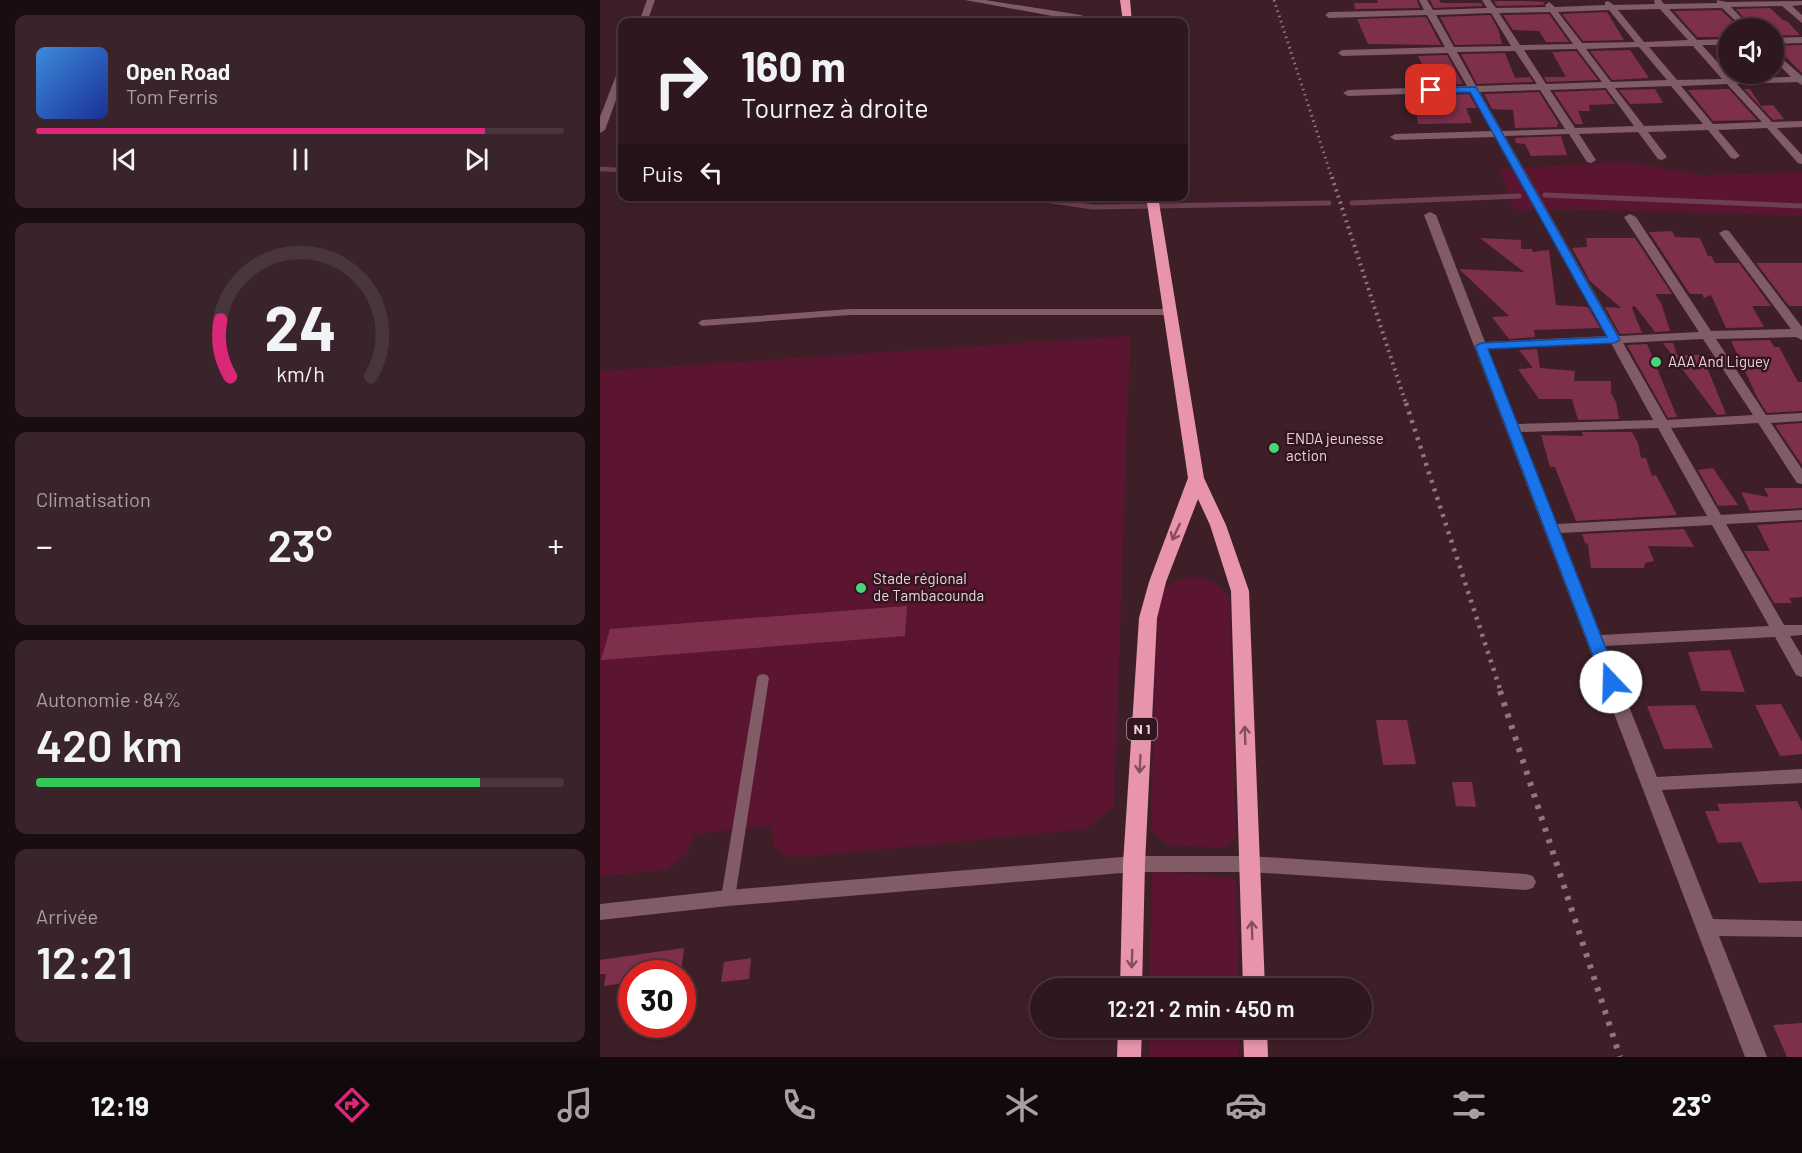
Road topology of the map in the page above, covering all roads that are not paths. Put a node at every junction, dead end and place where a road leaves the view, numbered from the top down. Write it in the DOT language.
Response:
graph roads {
  1 [pos="651,0"];
  2 [pos="969,0"];
  3 [pos="1125,0"];
  4 [pos="1423,0"];
  5 [pos="1486,0"];
  6 [pos="1545,0"];
  7 [pos="1721,2"];
  8 [pos="1782,2"];
  9 [pos="1658,3"];
  10 [pos="1802,3"];
  11 [pos="1607,4"];
  12 [pos="1552,9"];
  13 [pos="1493,11"];
  14 [pos="1430,13"];
  15 [pos="1329,15"];
  16 [pos="644,18"];
  17 [pos="1080,18"];
  18 [pos="1127,18"];
  19 [pos="1737,18"];
  20 [pos="1802,20"];
  21 [pos="1802,40"];
  22 [pos="1784,41"];
  23 [pos="1718,42"];
  24 [pos="1694,43"];
  25 [pos="1641,45"];
  26 [pos="1579,46"];
  27 [pos="1517,48"];
  28 [pos="1451,50"];
  29 [pos="1342,53"];
  30 [pos="1784,64"];
  31 [pos="1718,69"];
  32 [pos="1784,80"];
  33 [pos="1801,80"];
  34 [pos="1718,81"];
  35 [pos="618,83"];
  36 [pos="1674,83"];
  37 [pos="1732,84"];
  38 [pos="1608,85"];
  39 [pos="1543,87"];
  40 [pos="1473,89"];
  41 [pos="1348,93"];
  42 [pos="1802,124"];
  43 [pos="1769,125"];
  44 [pos="1711,127"];
  45 [pos="600,130"];
  46 [pos="1641,130"];
  47 [pos="1572,132"];
  48 [pos="1498,134"];
  49 [pos="1395,137"];
  50 [pos="1735,156"];
  51 [pos="1662,157"];
  52 [pos="1591,160"];
  53 [pos="1802,161"];
  54 [pos="1153,204"];
  55 [pos="1430,214"];
  56 [pos="1630,217"];
  57 [pos="1725,233"];
  58 [pos="1170,312"];
  59 [pos="702,323"];
  60 [pos="1801,334"];
  61 [pos="1707,335"];
  62 [pos="1614,340"];
  63 [pos="1481,346"];
  64 [pos="1802,417"];
  65 [pos="1762,419"];
  66 [pos="1662,424"];
  67 [pos="1512,428"];
  68 [pos="1196,477"];
  69 [pos="1802,480"];
  70 [pos="1802,515"];
  71 [pos="1717,520"];
  72 [pos="1552,529"];
  73 [pos="1802,630"];
  74 [pos="1780,631"];
  75 [pos="1595,641"];
  76 [pos="1802,671"];
  77 [pos="763,678"];
  78 [pos="1802,776"];
  79 [pos="1650,784"];
  80 [pos="1134,864"];
  81 [pos="1249,864"];
  82 [pos="1526,882"];
  83 [pos="728,898"];
  84 [pos="600,912"];
  85 [pos="1705,927"];
  86 [pos="1802,929"];
  87 [pos="1131,978"];
  88 [pos="1254,978"];
  89 [pos="1130,1038"];
  90 [pos="1255,1038"];
  91 [pos="1129,1057"];
  92 [pos="1256,1057"];
  93 [pos="1756,1057"];
  1 -- 16 [label="street"];
  2 -- 17 [label="street"];
  3 -- 18 [label="highway"];
  4 -- 14 [label="street"];
  5 -- 13 [label="street"];
  6 -- 12 [label="street"];
  7 -- 8 [label="street"];
  7 -- 9 [label="street"];
  7 -- 19 [label="street"];
  8 -- 10 [label="street"];
  8 -- 20 [label="street"];
  9 -- 11 [label="street"];
  9 -- 24 [label="street"];
  11 -- 12 [label="street"];
  11 -- 25 [label="street"];
  12 -- 13 [label="street"];
  12 -- 26 [label="street"];
  13 -- 14 [label="street"];
  13 -- 27 [label="street"];
  14 -- 15 [label="street"];
  14 -- 28 [label="street"];
  21 -- 22 [label="street"];
  23 -- 24 [label="street"];
  24 -- 25 [label="street"];
  24 -- 31 [label="street"];
  25 -- 26 [label="street"];
  25 -- 36 [label="street"];
  26 -- 27 [label="street"];
  26 -- 38 [label="street"];
  27 -- 28 [label="street"];
  27 -- 39 [label="street"];
  28 -- 29 [label="street"];
  28 -- 40 [label="street"];
  30 -- 33 [label="street"];
  32 -- 33 [label="street"];
  34 -- 36 [label="street"];
  35 -- 45 [label="street"];
  36 -- 38 [label="street"];
  36 -- 44 [label="street"];
  37 -- 43 [label="street"];
  38 -- 39 [label="street"];
  38 -- 46 [label="street"];
  39 -- 40 [label="street"];
  39 -- 47 [label="street"];
  40 -- 41 [label="street"];
  40 -- 48 [label="street"];
  42 -- 43 [label="street"];
  43 -- 44 [label="street"];
  43 -- 53 [label="street"];
  44 -- 46 [label="street"];
  44 -- 50 [label="street"];
  46 -- 47 [label="street"];
  46 -- 51 [label="street"];
  47 -- 48 [label="street"];
  47 -- 52 [label="street"];
  48 -- 49 [label="street"];
  48 -- 62 [label="street"];
  54 -- 58 [label="highway, N 1"];
  55 -- 63 [label="street"];
  56 -- 61 [label="street"];
  57 -- 60 [label="street"];
  58 -- 59 [label="lane"];
  58 -- 68 [label="highway, N 1"];
  60 -- 61 [label="street"];
  61 -- 62 [label="street"];
  61 -- 65 [label="street"];
  62 -- 63 [label="street"];
  62 -- 66 [label="street"];
  63 -- 67 [label="street"];
  64 -- 65 [label="street"];
  65 -- 66 [label="street"];
  65 -- 69 [label="street"];
  66 -- 67 [label="street"];
  66 -- 71 [label="street"];
  67 -- 72 [label="street"];
  68 -- 80 [label="highway, N 1, one-way"];
  81 -- 68 [label="highway, N 1, one-way"];
  70 -- 71 [label="street"];
  71 -- 72 [label="street"];
  71 -- 74 [label="street"];
  72 -- 75 [label="street"];
  73 -- 74 [label="street"];
  74 -- 75 [label="street"];
  74 -- 76 [label="street"];
  75 -- 79 [label="street"];
  77 -- 83 [label="lane"];
  78 -- 79 [label="street"];
  79 -- 85 [label="street"];
  80 -- 81 [label="street"];
  80 -- 83 [label="street"];
  80 -- 87 [label="highway, N 1, one-way"];
  81 -- 82 [label="street"];
  88 -- 81 [label="highway, N 1, one-way"];
  83 -- 84 [label="street"];
  85 -- 86 [label="street"];
  85 -- 93 [label="street"];
  89 -- 91 [label="highway"];
  90 -- 92 [label="highway"];
}
